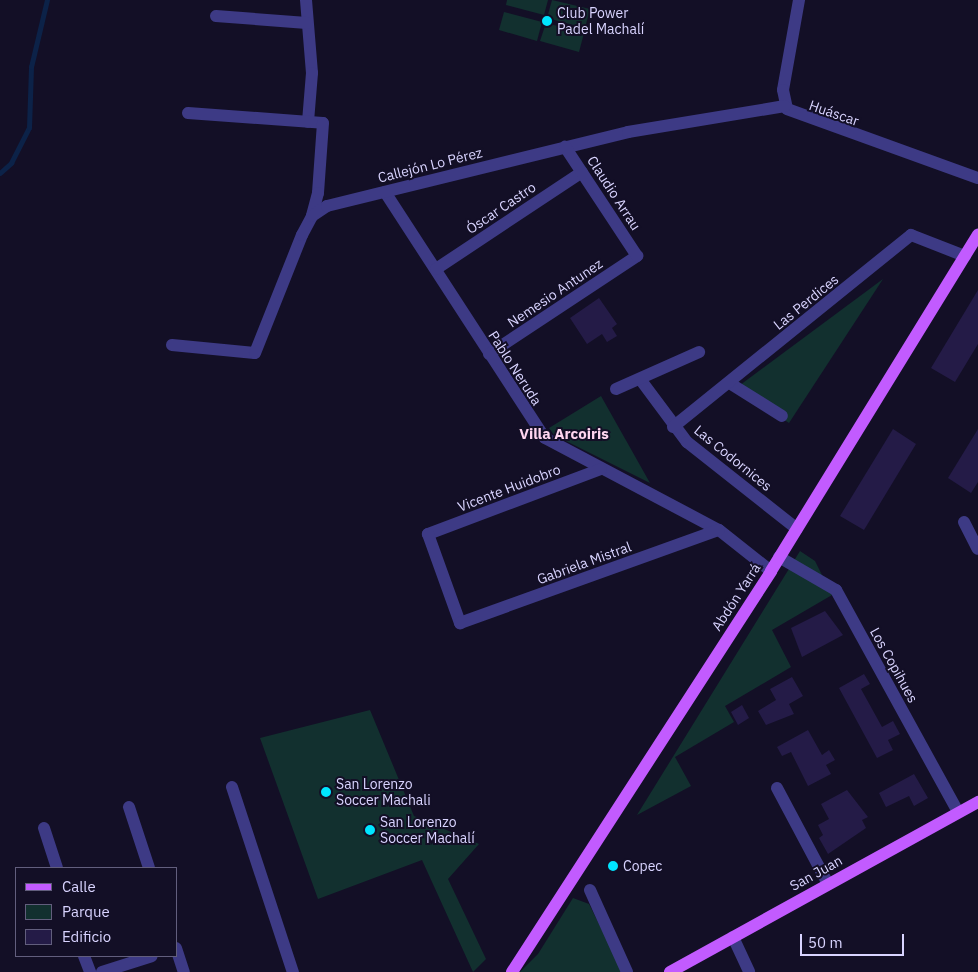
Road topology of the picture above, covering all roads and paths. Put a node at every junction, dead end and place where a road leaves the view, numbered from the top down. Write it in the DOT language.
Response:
graph roads {
  1 [pos="306,0"];
  2 [pos="799,0"];
  3 [pos="216,16"];
  4 [pos="307,23"];
  5 [pos="785,106"];
  6 [pos="188,113"];
  7 [pos="308,122"];
  8 [pos="565,147"];
  9 [pos="582,172"];
  10 [pos="978,178"];
  11 [pos="386,192"];
  12 [pos="312,216"];
  13 [pos="978,234"];
  14 [pos="637,256"];
  15 [pos="965,256"];
  16 [pos="436,269"];
  17 [pos="172,345"];
  18 [pos="699,352"];
  19 [pos="489,354"];
  20 [pos="640,379"];
  21 [pos="731,384"];
  22 [pos="616,389"];
  23 [pos="782,416"];
  24 [pos="673,427"];
  25 [pos="601,469"];
  26 [pos="964,522"];
  27 [pos="797,529"];
  28 [pos="718,530"];
  29 [pos="978,549"];
  30 [pos="779,557"];
  31 [pos="771,571"];
  32 [pos="460,623"];
  33 [pos="232,787"];
  34 [pos="778,788"];
  35 [pos="978,802"];
  36 [pos="129,807"];
  37 [pos="958,812"];
  38 [pos="44,828"];
  39 [pos="57,867"];
  40 [pos="149,867"];
  41 [pos="828,884"];
  42 [pos="590,890"];
  43 [pos="733,937"];
  44 [pos="178,954"];
  45 [pos="84,957"];
  46 [pos="149,957"];
  47 [pos="90,972"];
  48 [pos="102,972"];
  49 [pos="184,972"];
  50 [pos="293,972"];
  51 [pos="512,972"];
  52 [pos="626,972"];
  53 [pos="670,972"];
  54 [pos="749,972"];
  1 -- 4 [label="street"];
  2 -- 5 [label="street"];
  3 -- 4 [label="street"];
  4 -- 7 [label="street"];
  5 -- 8 [label="street, Callejón Lo Pérez"];
  5 -- 10 [label="street, Huáscar"];
  6 -- 7 [label="street"];
  7 -- 12 [label="street"];
  8 -- 9 [label="street, Claudio Arrau"];
  8 -- 11 [label="street, Callejón Lo Pérez"];
  9 -- 14 [label="street, Claudio Arrau"];
  9 -- 16 [label="street, Óscar Castro"];
  11 -- 12 [label="street, Callejón Lo Pérez"];
  11 -- 16 [label="street, Pablo Neruda"];
  12 -- 17 [label="street"];
  13 -- 15 [label="main road, Abdón Yarrá"];
  14 -- 19 [label="street, Nemesio Antunez"];
  15 -- 21 [label="street, Las Perdices"];
  15 -- 27 [label="main road, Abdón Yarrá"];
  16 -- 19 [label="street, Pablo Neruda"];
  18 -- 20 [label="street"];
  19 -- 25 [label="street, Pablo Neruda"];
  20 -- 22 [label="street"];
  20 -- 24 [label="street, Las Codornices"];
  21 -- 23 [label="street"];
  21 -- 24 [label="street, Las Perdices"];
  24 -- 27 [label="street, Las Codornices"];
  25 -- 28 [label="street, Pablo Neruda"];
  25 -- 32 [label="street, Vicente Huidobro"];
  26 -- 29 [label="street"];
  27 -- 30 [label="main road, Abdón Yarrá"];
  28 -- 31 [label="street, Pablo Neruda"];
  28 -- 32 [label="street, Gabriela Mistral"];
  30 -- 31 [label="main road, Abdón Yarrá"];
  30 -- 37 [label="street, Los Copihues"];
  31 -- 51 [label="main road, Abdón Yarrá"];
  33 -- 50 [label="street"];
  34 -- 41 [label="street"];
  35 -- 37 [label="main road, San Juan"];
  36 -- 40 [label="street"];
  37 -- 41 [label="main road, San Juan"];
  38 -- 39 [label="street"];
  41 -- 43 [label="main road, San Juan"];
  42 -- 52 [label="street"];
  43 -- 53 [label="main road, San Juan"];
  43 -- 54 [label="street"];
  44 -- 49 [label="street"];
  45 -- 47 [label="street"];
  46 -- 48 [label="street"];
}
